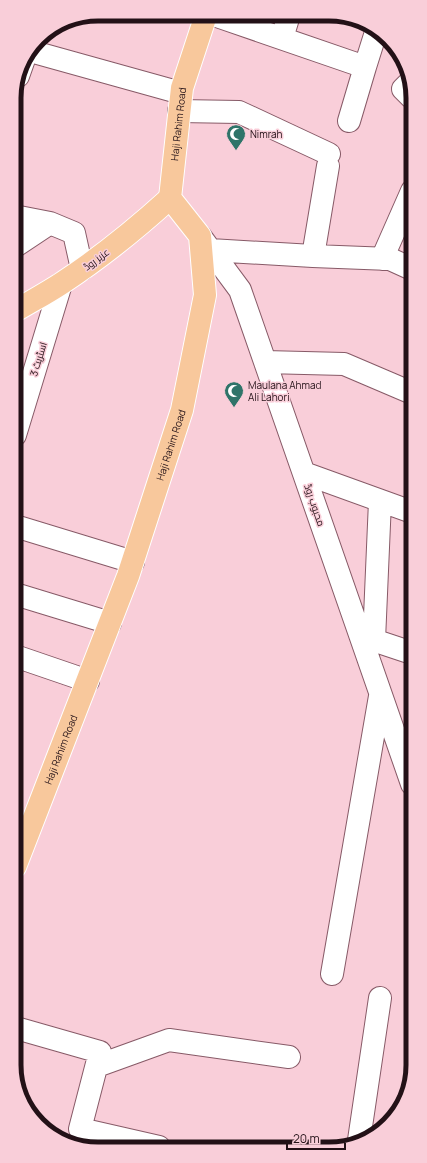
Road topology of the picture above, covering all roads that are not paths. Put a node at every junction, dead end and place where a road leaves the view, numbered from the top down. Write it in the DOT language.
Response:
graph roads {
  1 [pos="204,21"];
  2 [pos="232,21"];
  3 [pos="287,21"];
  4 [pos="375,36"];
  5 [pos="282,38"];
  6 [pos="36,53"];
  7 [pos="365,67"];
  8 [pos="180,102"];
  9 [pos="349,121"];
  10 [pos="170,198"];
  11 [pos="406,205"];
  12 [pos="21,217"];
  13 [pos="50,223"];
  14 [pos="21,242"];
  15 [pos="205,243"];
  16 [pos="313,256"];
  17 [pos="382,259"];
  18 [pos="406,267"];
  19 [pos="82,269"];
  20 [pos="61,284"];
  21 [pos="21,307"];
  22 [pos="266,362"];
  23 [pos="406,390"];
  24 [pos="21,415"];
  25 [pos="304,473"];
  26 [pos="380,501"];
  27 [pos="406,510"];
  28 [pos="21,528"];
  29 [pos="133,562"];
  30 [pos="21,596"];
  31 [pos="110,623"];
  32 [pos="367,638"];
  33 [pos="406,651"];
  34 [pos="21,658"];
  35 [pos="88,680"];
  36 [pos="380,693"];
  37 [pos="406,767"];
  38 [pos="21,852"];
  39 [pos="332,974"];
  40 [pos="380,998"];
  41 [pos="21,1029"];
  42 [pos="289,1057"];
  43 [pos="96,1066"];
  44 [pos="360,1135"];
  45 [pos="137,1142"];
  1 -- 8 [label="main road, Haji Rahim Road"];
  2 -- 5 [label="street"];
  3 -- 5 [label="street"];
  4 -- 7 [label="street"];
  5 -- 7 [label="street"];
  6 -- 8 [label="street"];
  7 -- 9 [label="street"];
  8 -- 10 [label="main road, Haji Rahim Road"];
  8 -- 16 [label="street"];
  10 -- 15 [label="main road"];
  10 -- 19 [label="main road, عزیز روڈ"];
  11 -- 17 [label="street"];
  12 -- 13 [label="street"];
  13 -- 14 [label="street"];
  13 -- 19 [label="street"];
  15 -- 16 [label="street"];
  15 -- 22 [label="street, محبوب روڈ"];
  15 -- 29 [label="main road, Haji Rahim Road"];
  16 -- 17 [label="street"];
  17 -- 18 [label="street"];
  19 -- 20 [label="main road, عزیز روڈ"];
  20 -- 21 [label="main road, عزیز روڈ"];
  20 -- 24 [label="street, اسٹریٹ 3"];
  22 -- 23 [label="street"];
  22 -- 25 [label="street, محبوب روڈ"];
  25 -- 26 [label="street"];
  25 -- 32 [label="street, محبوب روڈ"];
  26 -- 27 [label="street"];
  26 -- 32 [label="street"];
  28 -- 29 [label="street"];
  29 -- 31 [label="main road, Haji Rahim Road"];
  30 -- 31 [label="street"];
  31 -- 35 [label="main road, Haji Rahim Road"];
  32 -- 33 [label="street"];
  32 -- 36 [label="street, محبوب روڈ"];
  34 -- 35 [label="street"];
  35 -- 38 [label="main road, Haji Rahim Road"];
  36 -- 37 [label="street, محبوب روڈ"];
  36 -- 39 [label="street"];
  40 -- 44 [label="street"];
  41 -- 43 [label="street"];
  42 -- 43 [label="street"];
  43 -- 45 [label="street"];
}
